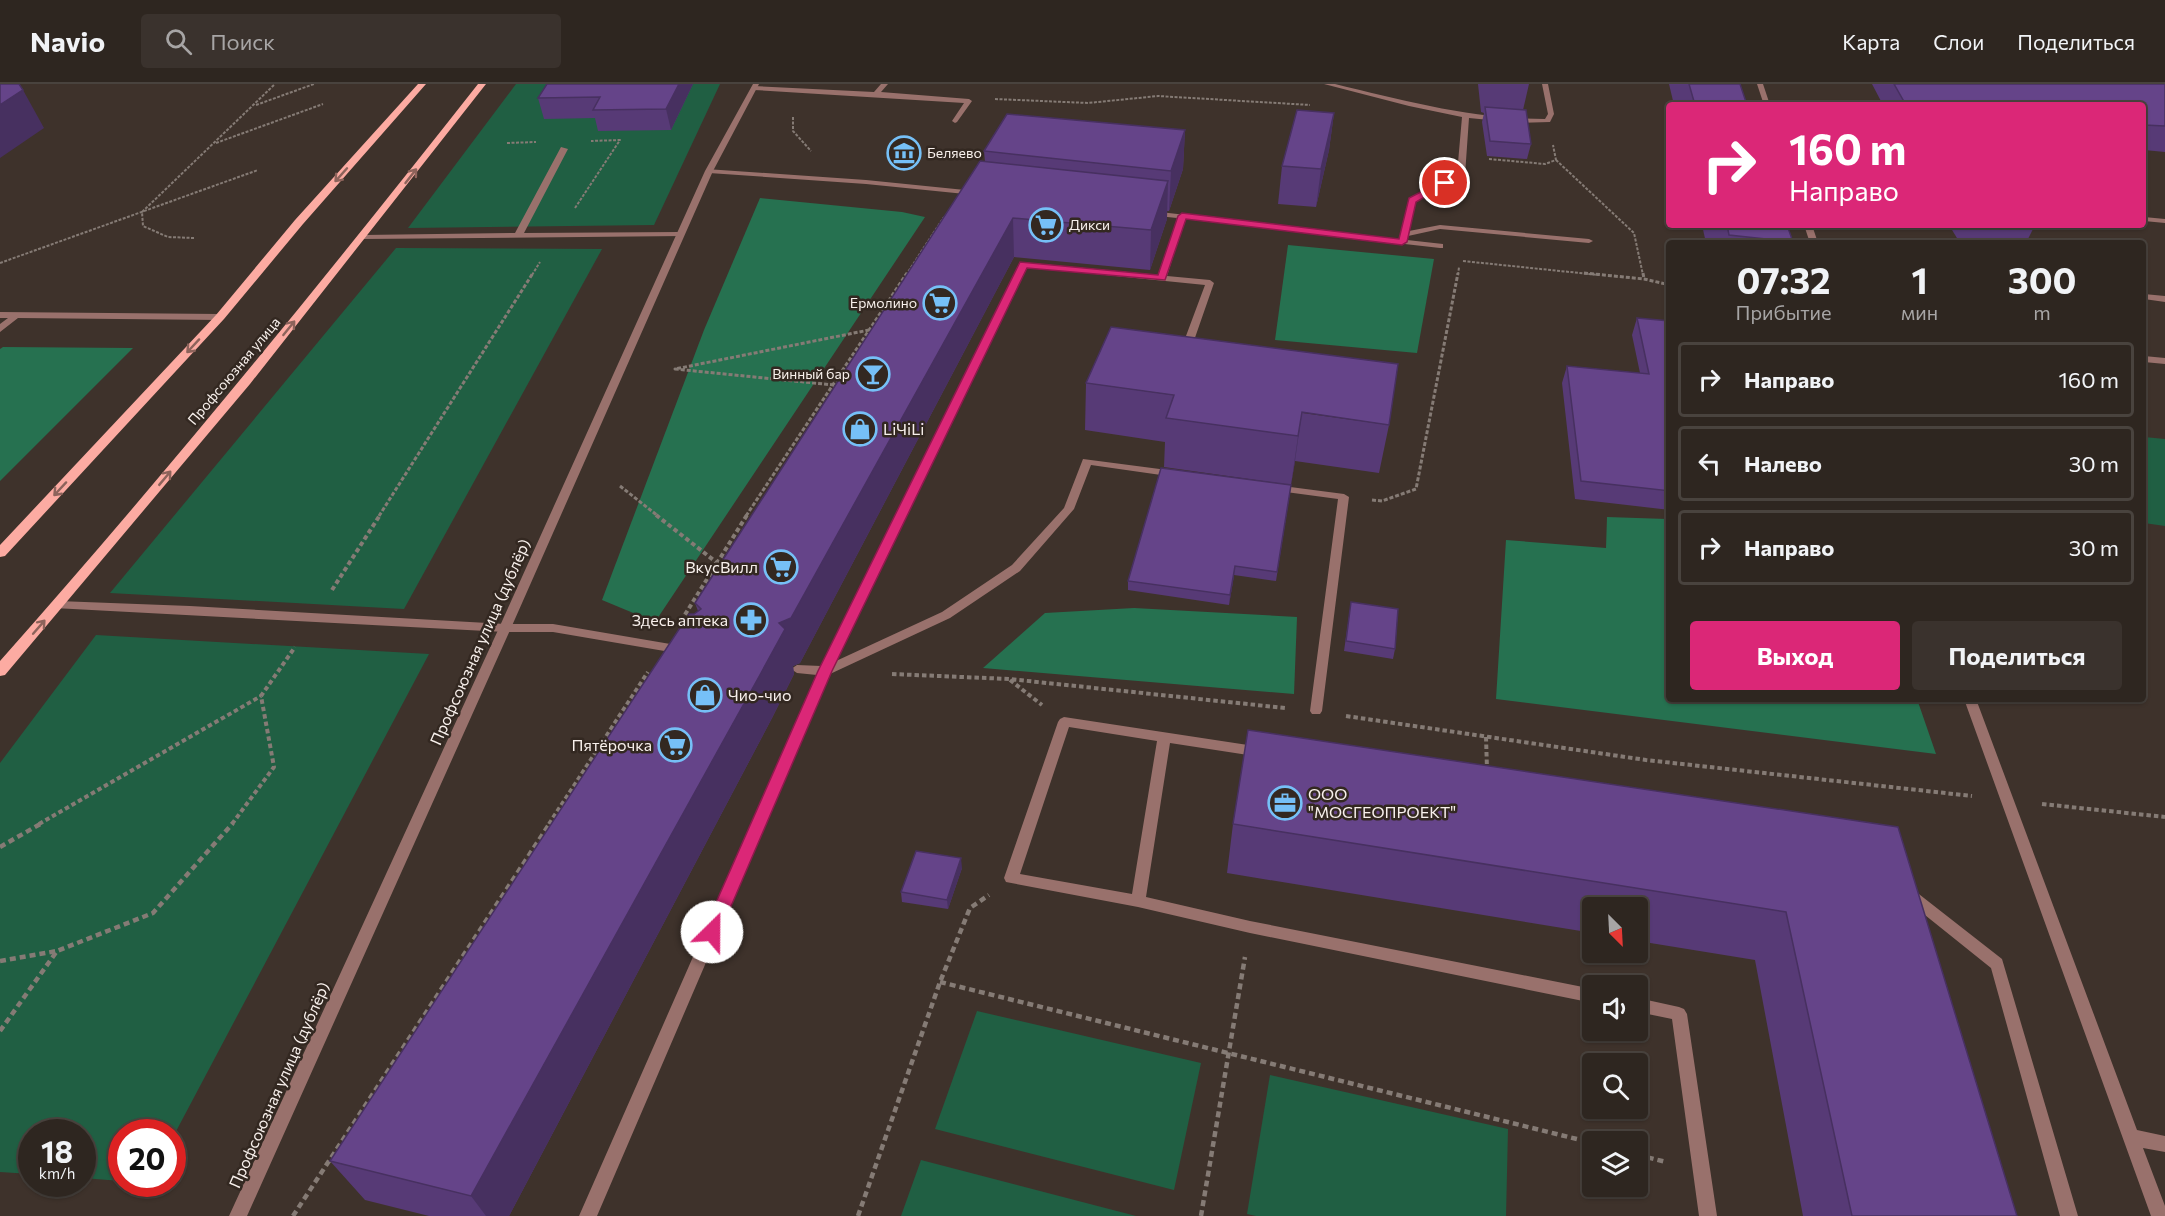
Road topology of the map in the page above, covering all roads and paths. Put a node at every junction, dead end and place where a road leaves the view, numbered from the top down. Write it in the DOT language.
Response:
graph roads {
  1 [pos="275,84"];
  2 [pos="314,84"];
  3 [pos="422,84"];
  4 [pos="483,84"];
  5 [pos="885,84"];
  6 [pos="1327,84"];
  7 [pos="1545,84"];
  8 [pos="1760,84"];
  9 [pos="755,86"];
  10 [pos="780,88"];
  11 [pos="876,94"];
  12 [pos="969,101"];
  13 [pos="1766,102"];
  14 [pos="323,104"];
  15 [pos="1318,105"];
  16 [pos="252,106"];
  17 [pos="1466,115"];
  18 [pos="956,121"];
  19 [pos="1548,121"];
  20 [pos="586,141"];
  21 [pos="541,142"];
  22 [pos="507,143"];
  23 [pos="213,144"];
  24 [pos="564,149"];
  25 [pos="812,152"];
  26 [pos="1463,157"];
  27 [pos="1556,160"];
  28 [pos="258,170"];
  29 [pos="709,171"];
  30 [pos="961,192"];
  31 [pos="985,195"];
  32 [pos="142,212"];
  33 [pos="1148,212"];
  34 [pos="1182,216"];
  35 [pos="2146,219"];
  36 [pos="2165,221"];
  37 [pos="681,234"];
  38 [pos="558,235"];
  39 [pos="518,236"];
  40 [pos="363,237"];
  41 [pos="194,238"];
  42 [pos="1404,238"];
  43 [pos="1589,241"];
  44 [pos="1440,246"];
  45 [pos="0,263"];
  46 [pos="1161,278"];
  47 [pos="1644,279"];
  48 [pos="1666,284"];
  49 [pos="2146,297"];
  50 [pos="2165,299"];
  51 [pos="0,315"];
  52 [pos="16,315"];
  53 [pos="220,316"];
  54 [pos="0,329"];
  55 [pos="870,330"];
  56 [pos="1196,354"];
  57 [pos="2146,359"];
  58 [pos="2165,361"];
  59 [pos="834,384"];
  60 [pos="1192,476"];
  61 [pos="620,486"];
  62 [pos="1263,486"];
  63 [pos="1344,497"];
  64 [pos="0,554"];
  65 [pos="716,562"];
  66 [pos="58,605"];
  67 [pos="315,617"];
  68 [pos="505,628"];
  69 [pos="664,648"];
  70 [pos="694,652"];
  71 [pos="797,669"];
  72 [pos="0,671"];
  73 [pos="825,671"];
  74 [pos="883,673"];
  75 [pos="1009,679"];
  76 [pos="261,696"];
  77 [pos="1971,702"];
  78 [pos="1316,711"];
  79 [pos="1064,722"];
  80 [pos="1164,737"];
  81 [pos="1486,737"];
  82 [pos="1280,755"];
  83 [pos="1488,777"];
  84 [pos="2007,800"];
  85 [pos="2165,817"];
  86 [pos="0,847"];
  87 [pos="1011,878"];
  88 [pos="1896,884"];
  89 [pos="1138,901"];
  90 [pos="1250,927"];
  91 [pos="57,951"];
  92 [pos="0,961"];
  93 [pos="940,982"];
  94 [pos="1582,994"];
  95 [pos="1648,1007"];
  96 [pos="0,1031"];
  97 [pos="1229,1052"];
  98 [pos="2131,1137"];
  99 [pos="1582,1140"];
  100 [pos="2165,1144"];
  101 [pos="238,1216"];
  102 [pos="293,1216"];
  103 [pos="588,1216"];
  104 [pos="858,1216"];
  105 [pos="1201,1216"];
  106 [pos="1708,1216"];
  107 [pos="2069,1216"];
  108 [pos="2160,1216"];
  1 -- 16 [label="path"];
  2 -- 16 [label="path"];
  3 -- 53 [label="main road, one-way"];
  40 -- 4 [label="main road, Профсоюзная улица, one-way"];
  5 -- 11 [label="street"];
  6 -- 17 [label="street"];
  7 -- 19 [label="street"];
  8 -- 13 [label="street"];
  9 -- 10 [label="street"];
  9 -- 29 [label="street, Профсоюзная улица (дублёр)"];
  10 -- 11 [label="street"];
  10 -- 25 [label="path"];
  11 -- 12 [label="street"];
  12 -- 15 [label="path"];
  12 -- 18 [label="street"];
  14 -- 23 [label="path"];
  16 -- 23 [label="path"];
  17 -- 19 [label="street"];
  17 -- 26 [label="street"];
  19 -- 27 [label="path"];
  20 -- 38 [label="path"];
  21 -- 22 [label="path"];
  23 -- 32 [label="path"];
  24 -- 39 [label="street"];
  26 -- 27 [label="path"];
  26 -- 42 [label="street"];
  27 -- 47 [label="path"];
  28 -- 32 [label="path"];
  29 -- 30 [label="street"];
  29 -- 37 [label="street, Профсоюзная улица (дублёр)"];
  30 -- 31 [label="street"];
  30 -- 55 [label="path"];
  32 -- 41 [label="path"];
  32 -- 45 [label="path"];
  33 -- 34 [label="street"];
  34 -- 42 [label="street"];
  34 -- 46 [label="street"];
  35 -- 36 [label="street"];
  37 -- 38 [label="street"];
  37 -- 68 [label="street, Профсоюзная улица (дублёр)"];
  38 -- 39 [label="street"];
  38 -- 67 [label="path"];
  39 -- 40 [label="street"];
  66 -- 40 [label="main road, Профсоюзная улица, one-way"];
  42 -- 43 [label="street"];
  42 -- 44 [label="street"];
  46 -- 56 [label="street"];
  46 -- 73 [label="street"];
  47 -- 48 [label="path"];
  47 -- 63 [label="path"];
  49 -- 50 [label="street"];
  51 -- 52 [label="street"];
  52 -- 53 [label="street"];
  52 -- 54 [label="street"];
  53 -- 64 [label="main road, one-way"];
  55 -- 59 [label="path"];
  55 -- 59 [label="path"];
  57 -- 58 [label="street"];
  59 -- 65 [label="path"];
  60 -- 73 [label="street"];
  61 -- 65 [label="path"];
  62 -- 63 [label="street"];
  63 -- 78 [label="street"];
  65 -- 69 [label="path"];
  66 -- 67 [label="street"];
  72 -- 66 [label="main road, Профсоюзная улица, one-way"];
  67 -- 68 [label="street"];
  67 -- 76 [label="path"];
  68 -- 69 [label="street"];
  68 -- 101 [label="street, Профсоюзная улица (дублёр)"];
  69 -- 70 [label="street"];
  69 -- 102 [label="path"];
  71 -- 73 [label="street"];
  73 -- 103 [label="street"];
  74 -- 75 [label="path"];
  75 -- 78 [label="path"];
  75 -- 79 [label="path"];
  76 -- 86 [label="path"];
  76 -- 91 [label="path"];
  77 -- 84 [label="street"];
  78 -- 81 [label="path"];
  79 -- 80 [label="street"];
  79 -- 87 [label="street"];
  80 -- 82 [label="street"];
  80 -- 89 [label="street"];
  81 -- 83 [label="path"];
  81 -- 84 [label="path"];
  84 -- 85 [label="path"];
  84 -- 98 [label="street"];
  87 -- 89 [label="street"];
  87 -- 93 [label="path"];
  88 -- 107 [label="street"];
  89 -- 90 [label="street"];
  90 -- 94 [label="street"];
  90 -- 97 [label="path"];
  91 -- 92 [label="path"];
  91 -- 96 [label="path"];
  93 -- 97 [label="path"];
  93 -- 104 [label="path"];
  95 -- 106 [label="street"];
  97 -- 99 [label="path"];
  97 -- 105 [label="path"];
  98 -- 100 [label="street"];
  98 -- 108 [label="street"];
}
